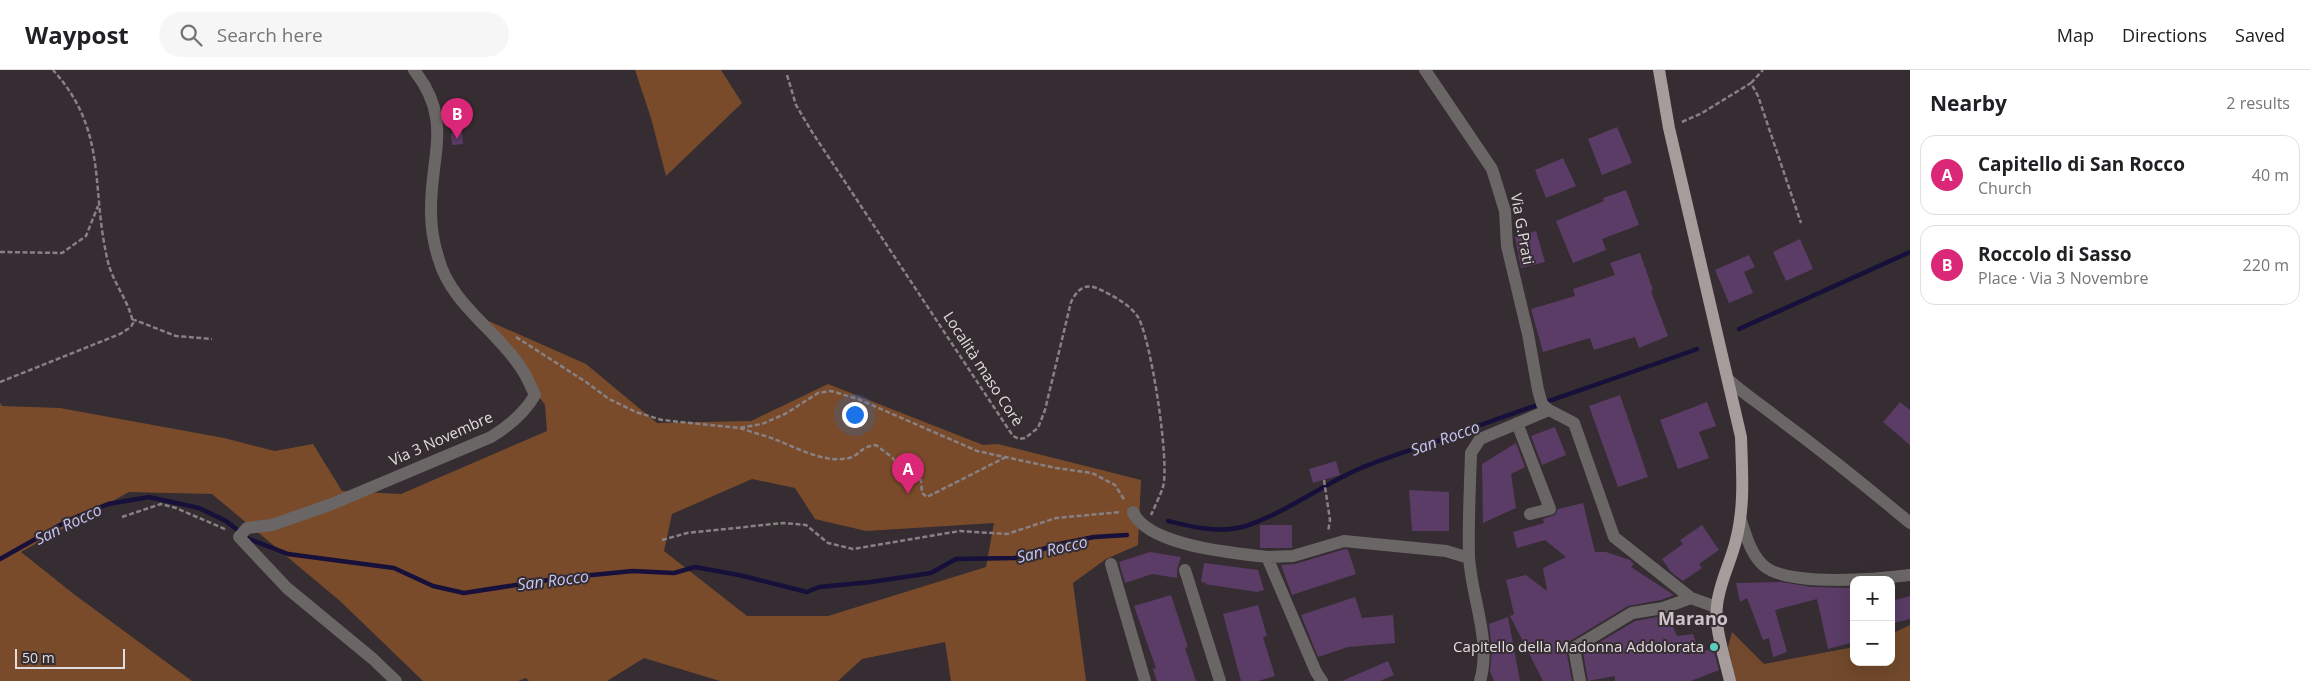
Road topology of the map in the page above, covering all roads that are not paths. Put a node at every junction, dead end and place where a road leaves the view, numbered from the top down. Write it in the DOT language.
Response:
graph roads {
  1 [pos="414,70"];
  2 [pos="1425,70"];
  3 [pos="1659,70"];
  4 [pos="1730,381"];
  5 [pos="1546,407"];
  6 [pos="1518,423"];
  7 [pos="1133,512"];
  8 [pos="1530,514"];
  9 [pos="1740,518"];
  10 [pos="1910,523"];
  11 [pos="1267,557"];
  12 [pos="1469,558"];
  13 [pos="1111,564"];
  14 [pos="1185,570"];
  15 [pos="1910,575"];
  16 [pos="1691,598"];
  17 [pos="1716,607"];
  18 [pos="396,681"];
  19 [pos="1146,681"];
  20 [pos="1220,681"];
  21 [pos="1322,681"];
  22 [pos="1480,681"];
  23 [pos="1580,681"];
  24 [pos="1730,681"];
  1 -- 18 [label="street, Via 3 Novembre"];
  2 -- 5 [label="street, Via G.Prati"];
  3 -- 4 [label="main road"];
  4 -- 9 [label="main road"];
  4 -- 10 [label="street"];
  5 -- 6 [label="street"];
  5 -- 16 [label="street"];
  6 -- 8 [label="street"];
  6 -- 12 [label="street"];
  7 -- 11 [label="street"];
  9 -- 15 [label="street"];
  9 -- 17 [label="main road"];
  11 -- 12 [label="street"];
  11 -- 21 [label="street"];
  12 -- 22 [label="street"];
  13 -- 19 [label="street"];
  14 -- 20 [label="street"];
  16 -- 17 [label="street"];
  16 -- 23 [label="street"];
  17 -- 24 [label="main road"];
}
